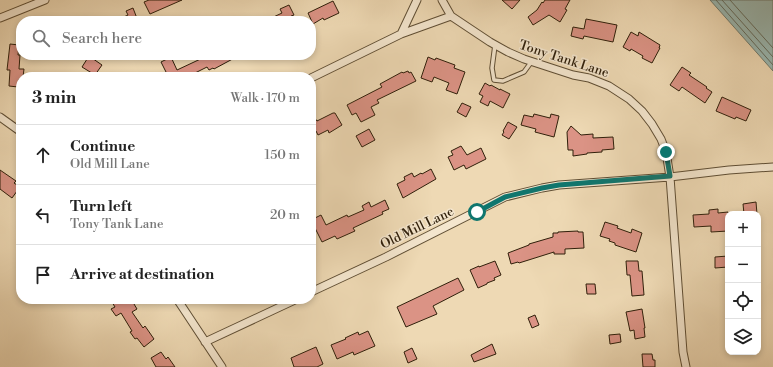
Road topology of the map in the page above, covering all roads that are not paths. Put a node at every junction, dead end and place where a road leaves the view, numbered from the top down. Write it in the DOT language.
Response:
graph roads {
  1 [pos="44,0"];
  2 [pos="417,0"];
  3 [pos="442,0"];
  4 [pos="452,16"];
  5 [pos="0,18"];
  6 [pos="401,34"];
  7 [pos="495,45"];
  8 [pos="532,61"];
  9 [pos="316,76"];
  10 [pos="2,118"];
  11 [pos="0,126"];
  12 [pos="16,128"];
  13 [pos="773,167"];
  14 [pos="670,176"];
  15 [pos="316,290"];
  16 [pos="180,304"];
  17 [pos="286,304"];
  18 [pos="205,342"];
  19 [pos="222,367"];
  20 [pos="686,367"];
  1 -- 5 [label="street"];
  2 -- 6 [label="street"];
  3 -- 4 [label="street, Tony Tank Lane"];
  4 -- 6 [label="street"];
  4 -- 7 [label="street, Tony Tank Lane"];
  6 -- 9 [label="street"];
  7 -- 8 [label="street, Tony Tank Lane"];
  7 -- 8 [label="lane"];
  8 -- 14 [label="street, Tony Tank Lane"];
  10 -- 11 [label="street"];
  10 -- 12 [label="street"];
  13 -- 14 [label="street, Old Mill Lane"];
  14 -- 15 [label="street, Old Mill Lane"];
  14 -- 20 [label="street, Tony Tank Lane"];
  16 -- 18 [label="street"];
  17 -- 18 [label="street"];
  18 -- 19 [label="street"];
}
